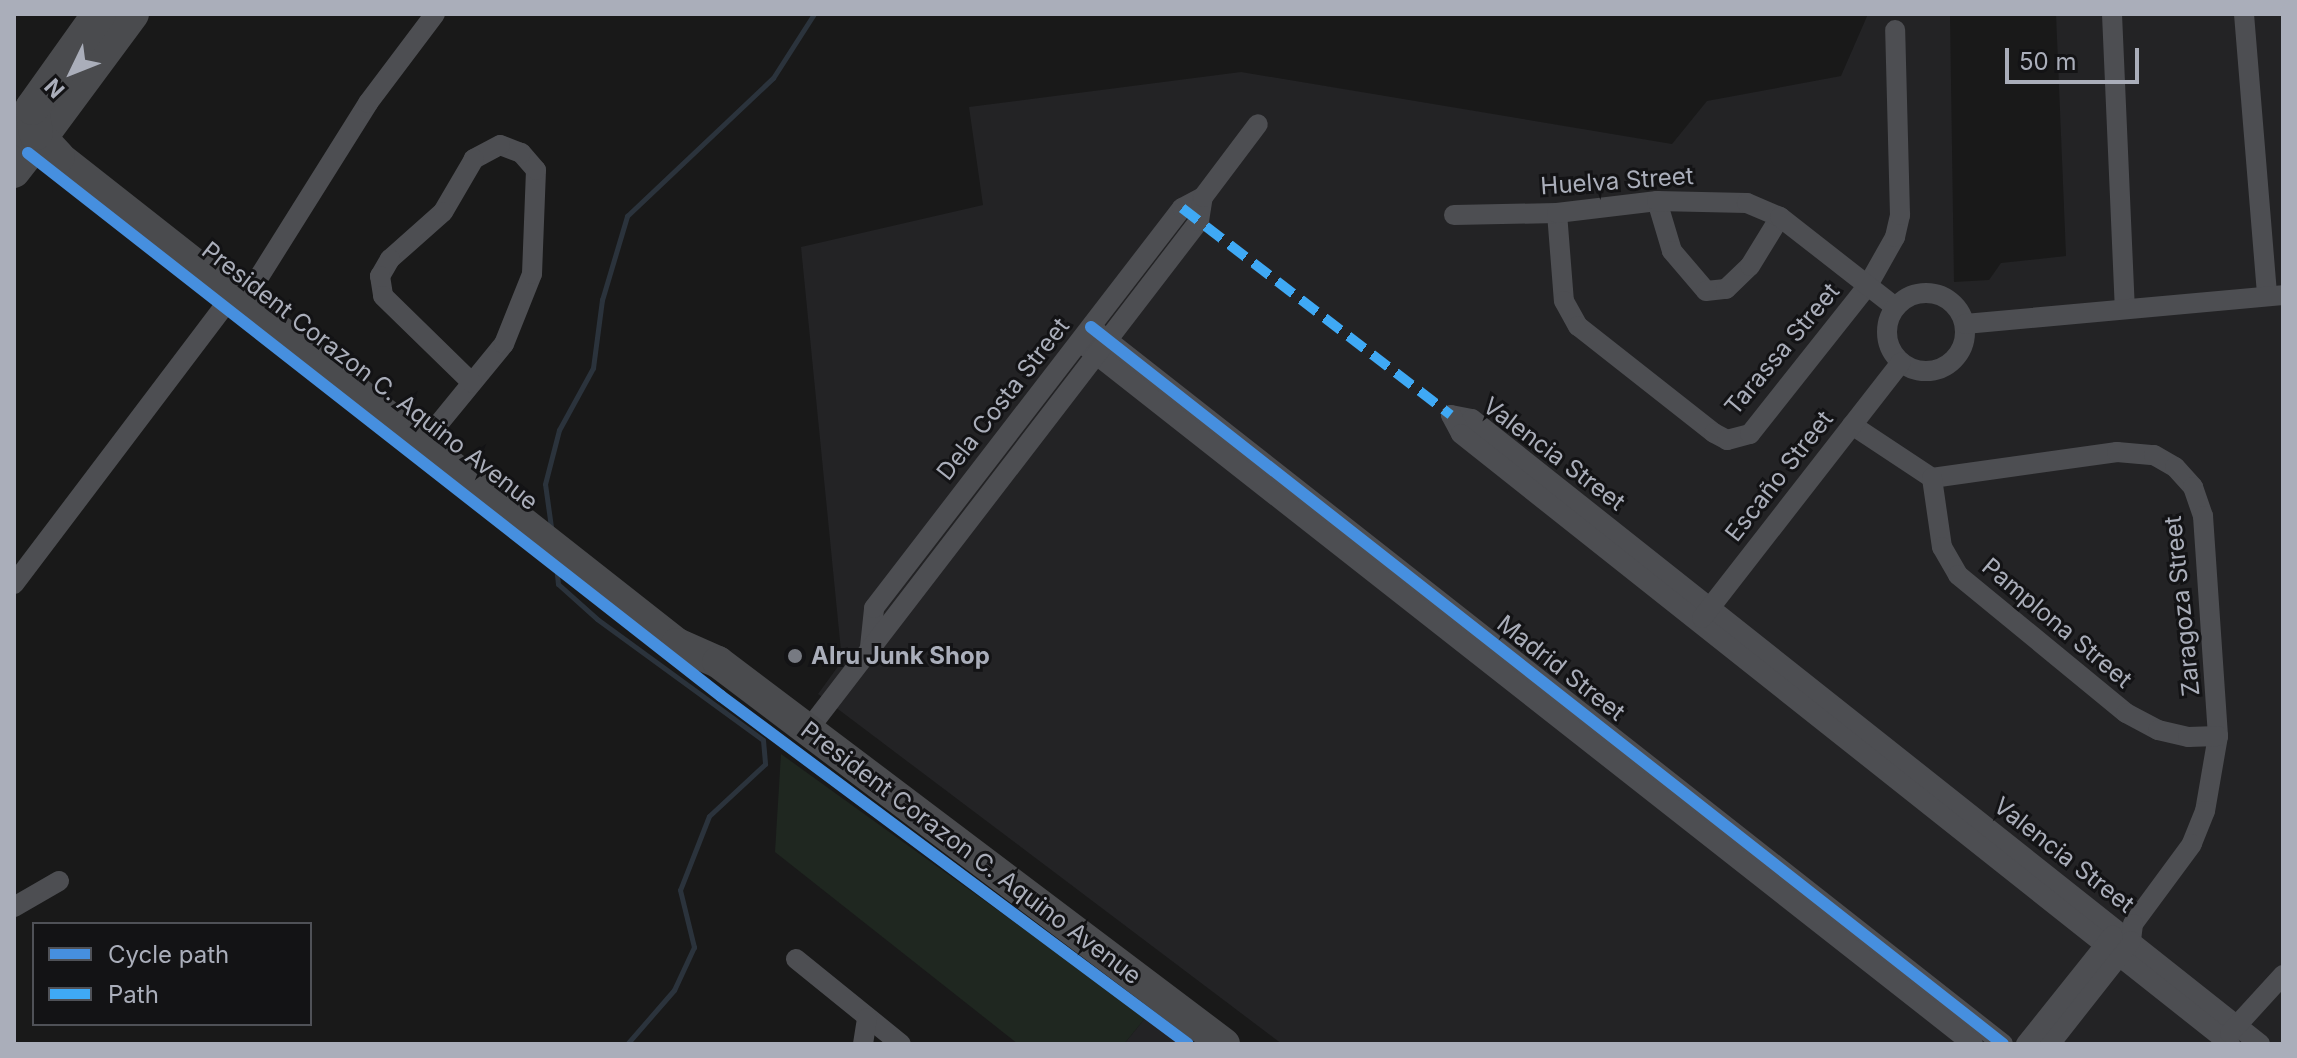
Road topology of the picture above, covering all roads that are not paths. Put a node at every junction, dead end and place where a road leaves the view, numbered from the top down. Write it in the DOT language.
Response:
graph roads {
  1 [pos="71,14"];
  2 [pos="86,14"];
  3 [pos="99,14"];
  4 [pos="114,14"];
  5 [pos="132,14"];
  6 [pos="435,14"];
  7 [pos="2112,14"];
  8 [pos="2244,14"];
  9 [pos="1895,30"];
  10 [pos="30,122"];
  11 [pos="1258,124"];
  12 [pos="14,172"];
  13 [pos="1203,197"];
  14 [pos="1657,201"];
  15 [pos="1557,213"];
  16 [pos="1454,215"];
  17 [pos="1780,217"];
  18 [pos="1868,285"];
  19 [pos="244,290"];
  20 [pos="2275,295"];
  21 [pos="1895,307"];
  22 [pos="2125,307"];
  23 [pos="1965,324"];
  24 [pos="1086,334"];
  25 [pos="1103,348"];
  26 [pos="1901,362"];
  27 [pos="472,383"];
  28 [pos="1852,425"];
  29 [pos="436,427"];
  30 [pos="1932,478"];
  31 [pos="527,512"];
  32 [pos="14,584"];
  33 [pos="1704,616"];
  34 [pos="870,647"];
  35 [pos="808,730"];
  36 [pos="2218,736"];
  37 [pos="59,881"];
  38 [pos="14,907"];
  39 [pos="2121,939"];
  40 [pos="796,959"];
  41 [pos="2283,975"];
  42 [pos="867,1018"];
  43 [pos="2231,1036"];
  44 [pos="863,1044"];
  45 [pos="901,1044"];
  46 [pos="1224,1044"];
  47 [pos="1973,1044"];
  48 [pos="2003,1044"];
  49 [pos="2026,1044"];
  50 [pos="2050,1044"];
  51 [pos="2260,1044"];
  1 -- 10 [label="highway"];
  2 -- 10 [label="main road"];
  3 -- 10 [label="highway"];
  4 -- 10 [label="main road"];
  5 -- 10 [label="highway"];
  6 -- 19 [label="street"];
  7 -- 22 [label="street"];
  8 -- 20 [label="street"];
  9 -- 18 [label="street, Tarassa Street"];
  10 -- 12 [label="main road"];
  10 -- 19 [label="main road, President Corazon C. Aquino Avenue"];
  11 -- 13 [label="street, Dela Costa Street"];
  13 -- 24 [label="street, Dela Costa Street"];
  13 -- 25 [label="street, Dela Costa Street"];
  14 -- 15 [label="street, Huelva Street"];
  14 -- 17 [label="street, Huelva Street"];
  14 -- 17 [label="street"];
  15 -- 16 [label="street, Huelva Street"];
  15 -- 18 [label="street, Tarassa Street"];
  17 -- 18 [label="street, Huelva Street"];
  18 -- 21 [label="street, Huelva Street"];
  19 -- 29 [label="main road, President Corazon C. Aquino Avenue"];
  19 -- 31 [label="main road, President Corazon C. Aquino Avenue"];
  19 -- 32 [label="street"];
  20 -- 22 [label="street"];
  21 -- 23 [label="street"];
  21 -- 26 [label="street"];
  22 -- 23 [label="street"];
  23 -- 26 [label="street"];
  24 -- 25 [label="street, Madrid Street"];
  24 -- 34 [label="street, Dela Costa Street"];
  25 -- 34 [label="street, Dela Costa Street"];
  25 -- 47 [label="street, Madrid Street"];
  25 -- 48 [label="street, Madrid Street"];
  26 -- 28 [label="street, Escaño Street"];
  27 -- 27 [label="street"];
  27 -- 29 [label="street"];
  28 -- 30 [label="street"];
  28 -- 33 [label="street, Escaño Street"];
  29 -- 31 [label="main road, President Corazon C. Aquino Avenue"];
  30 -- 36 [label="street, Pamplona Street"];
  30 -- 36 [label="street, Zaragoza Street"];
  31 -- 35 [label="main road, President Corazon C. Aquino Avenue"];
  33 -- 33 [label="street, Valencia Street"];
  33 -- 39 [label="street, Valencia Street"];
  34 -- 35 [label="street, Dela Costa Street"];
  35 -- 46 [label="main road, President Corazon C. Aquino Avenue"];
  36 -- 39 [label="street, Zaragoza Street"];
  37 -- 38 [label="street"];
  39 -- 43 [label="street, Valencia Street"];
  39 -- 49 [label="street, Zaragoza Street"];
  39 -- 50 [label="street, Zaragoza Street"];
  40 -- 42 [label="street"];
  41 -- 43 [label="street"];
  42 -- 44 [label="street"];
  42 -- 45 [label="street"];
  43 -- 51 [label="street, Valencia Street"];
}
